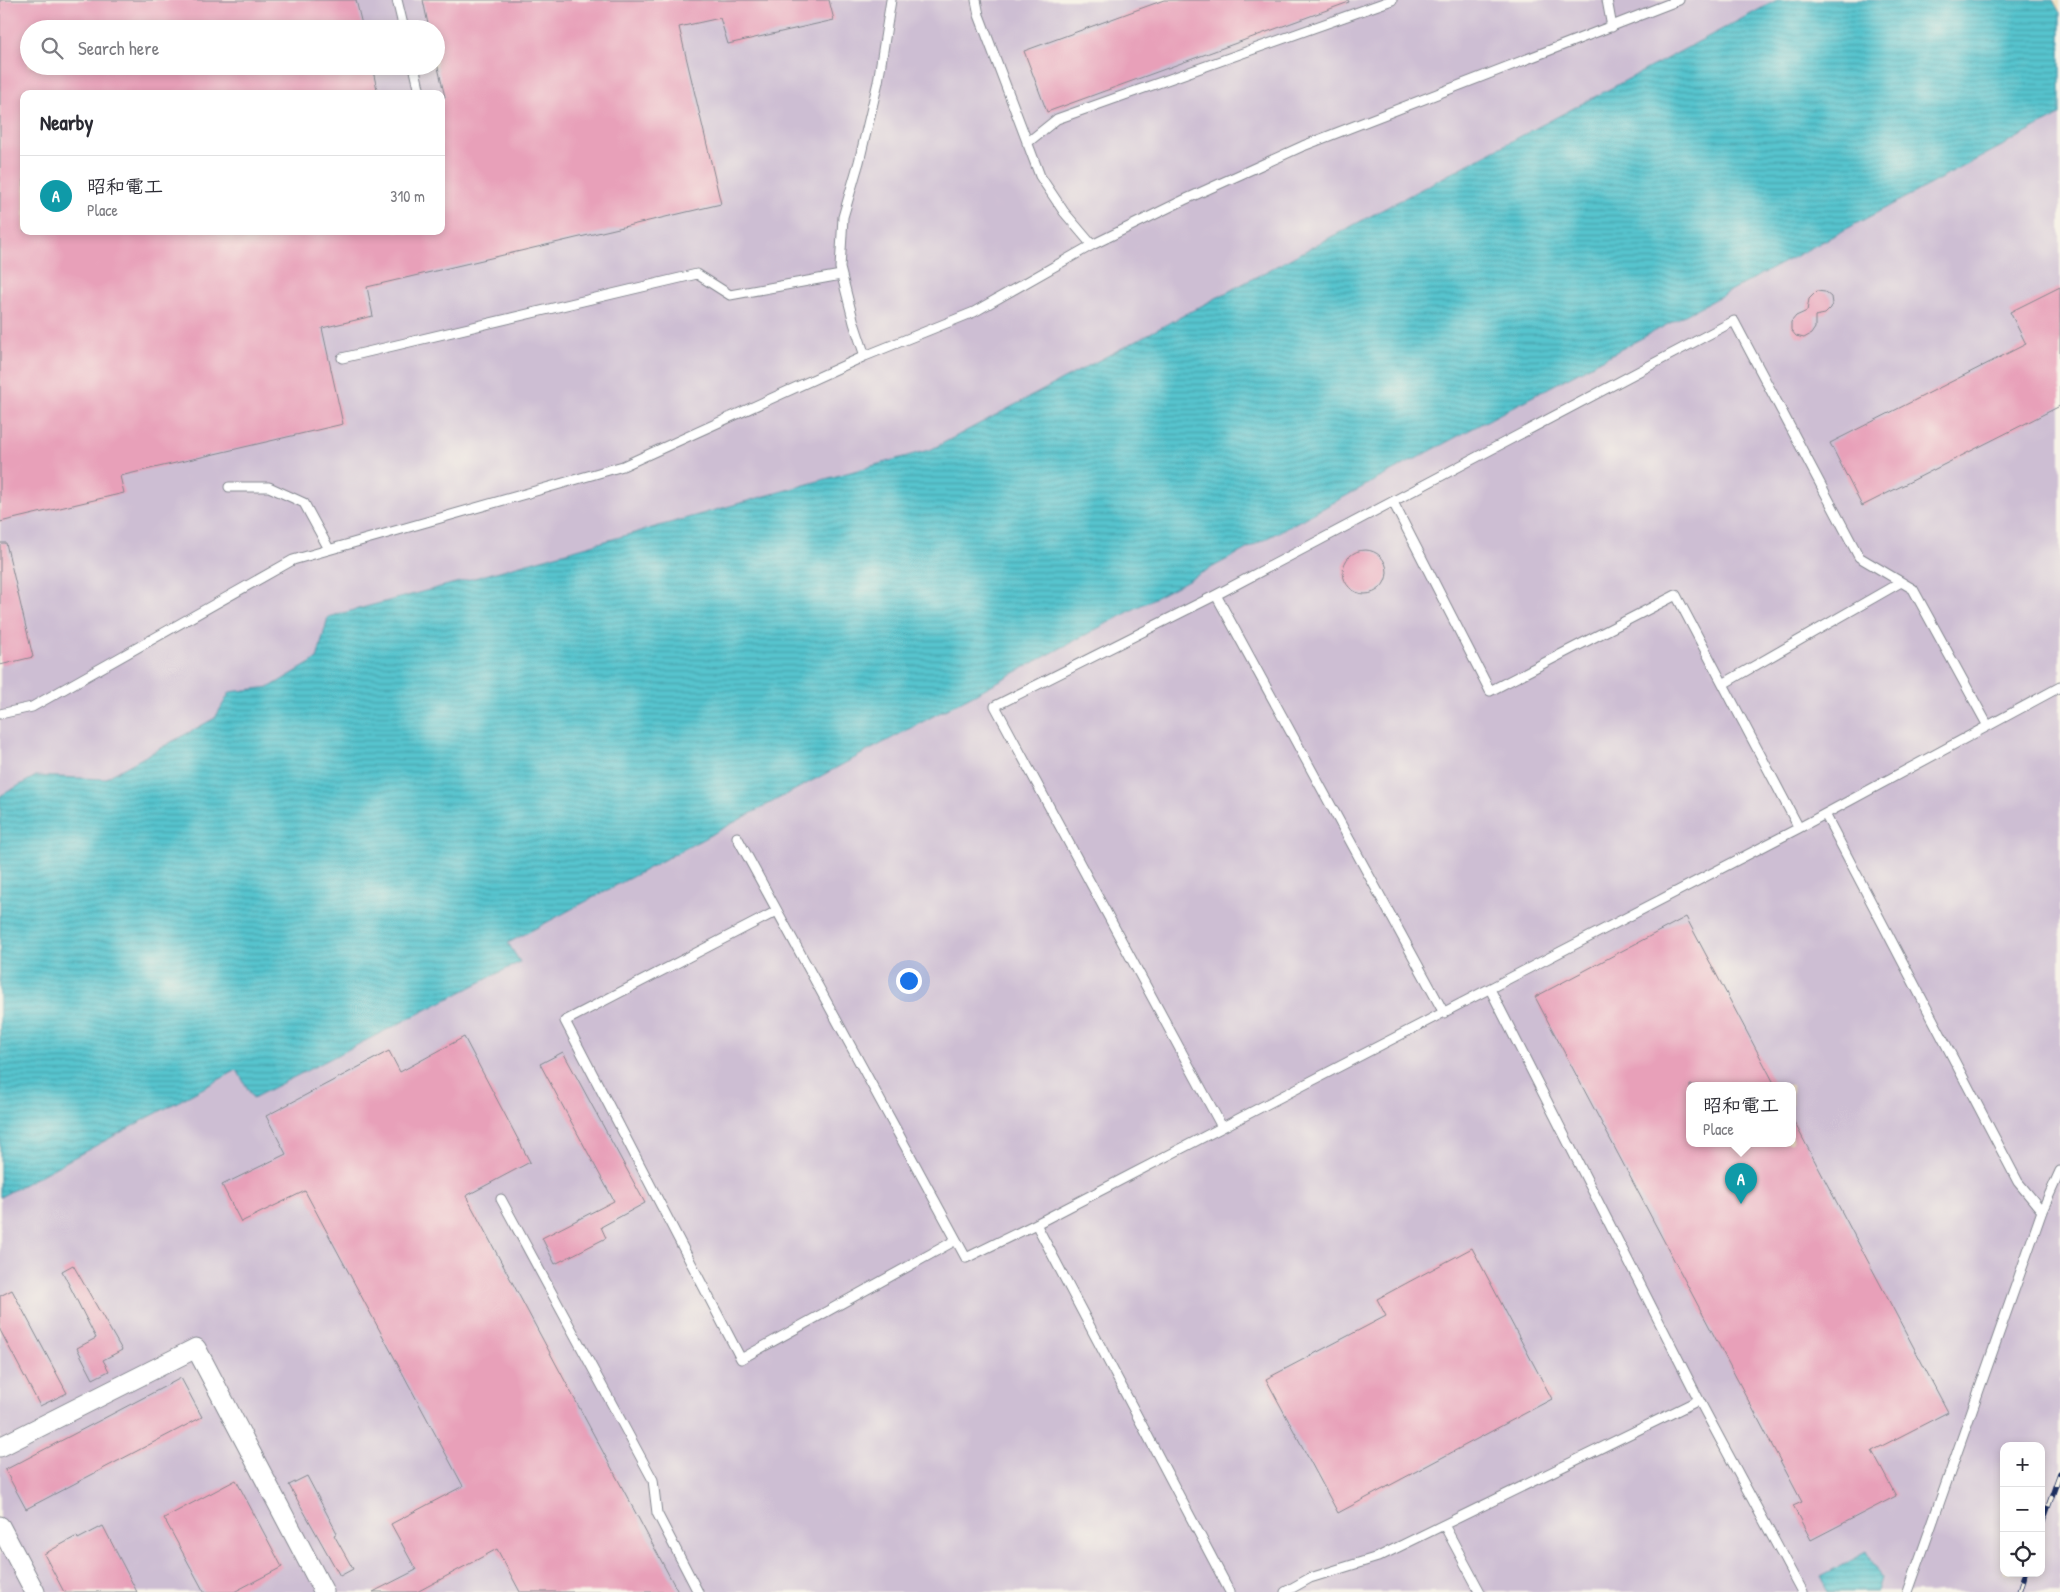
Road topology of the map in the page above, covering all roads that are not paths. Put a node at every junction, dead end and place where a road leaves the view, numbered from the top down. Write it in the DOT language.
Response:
graph roads {
  1 [pos="397,0"];
  2 [pos="891,0"];
  3 [pos="976,0"];
  4 [pos="1392,0"];
  5 [pos="1607,0"];
  6 [pos="1679,0"];
  7 [pos="402,20"];
  8 [pos="1612,27"];
  9 [pos="416,75"];
  10 [pos="419,88"];
  11 [pos="1027,143"];
  12 [pos="1092,245"];
  13 [pos="841,275"];
  14 [pos="865,356"];
  15 [pos="342,358"];
  16 [pos="229,487"];
  17 [pos="1393,502"];
  18 [pos="329,549"];
  19 [pos="1901,582"];
  20 [pos="1216,594"];
  21 [pos="1723,684"];
  22 [pos="2060,687"];
  23 [pos="0,714"];
  24 [pos="1988,726"];
  25 [pos="1825,814"];
  26 [pos="1799,828"];
  27 [pos="736,837"];
  28 [pos="777,911"];
  29 [pos="1490,989"];
  30 [pos="1444,1013"];
  31 [pos="1222,1128"];
  32 [pos="2060,1171"];
  33 [pos="501,1199"];
  34 [pos="2042,1211"];
  35 [pos="1036,1224"];
  36 [pos="956,1240"];
  37 [pos="1699,1400"];
  38 [pos="0,1447"];
  39 [pos="1444,1525"];
  40 [pos="0,1526"];
  41 [pos="35,1592"];
  42 [pos="324,1592"];
  43 [pos="698,1592"];
  44 [pos="1230,1592"];
  45 [pos="1285,1592"];
  46 [pos="1480,1592"];
  47 [pos="1802,1592"];
  48 [pos="1908,1592"];
  1 -- 7 [label="lane"];
  2 -- 13 [label="lane"];
  3 -- 11 [label="lane"];
  4 -- 11 [label="lane"];
  5 -- 8 [label="lane"];
  6 -- 8 [label="lane"];
  8 -- 12 [label="lane"];
  9 -- 10 [label="lane"];
  11 -- 12 [label="lane"];
  12 -- 14 [label="lane"];
  13 -- 14 [label="lane"];
  13 -- 15 [label="lane"];
  14 -- 18 [label="lane"];
  16 -- 18 [label="lane"];
  17 -- 19 [label="lane"];
  17 -- 20 [label="lane"];
  17 -- 21 [label="lane"];
  18 -- 23 [label="lane"];
  19 -- 21 [label="lane"];
  19 -- 24 [label="lane"];
  20 -- 30 [label="lane"];
  20 -- 31 [label="lane"];
  21 -- 26 [label="lane"];
  22 -- 24 [label="lane"];
  24 -- 25 [label="lane"];
  25 -- 26 [label="lane"];
  25 -- 34 [label="lane"];
  26 -- 29 [label="lane"];
  27 -- 28 [label="lane"];
  28 -- 36 [label="lane"];
  28 -- 36 [label="lane"];
  29 -- 30 [label="lane"];
  29 -- 37 [label="lane"];
  30 -- 31 [label="lane"];
  31 -- 35 [label="lane"];
  32 -- 34 [label="lane"];
  33 -- 43 [label="lane"];
  34 -- 48 [label="lane"];
  35 -- 36 [label="lane"];
  35 -- 44 [label="lane"];
  37 -- 39 [label="lane"];
  37 -- 47 [label="lane"];
  38 -- 42 [label="street"];
  39 -- 45 [label="lane"];
  39 -- 46 [label="lane"];
  40 -- 41 [label="street"];
}
